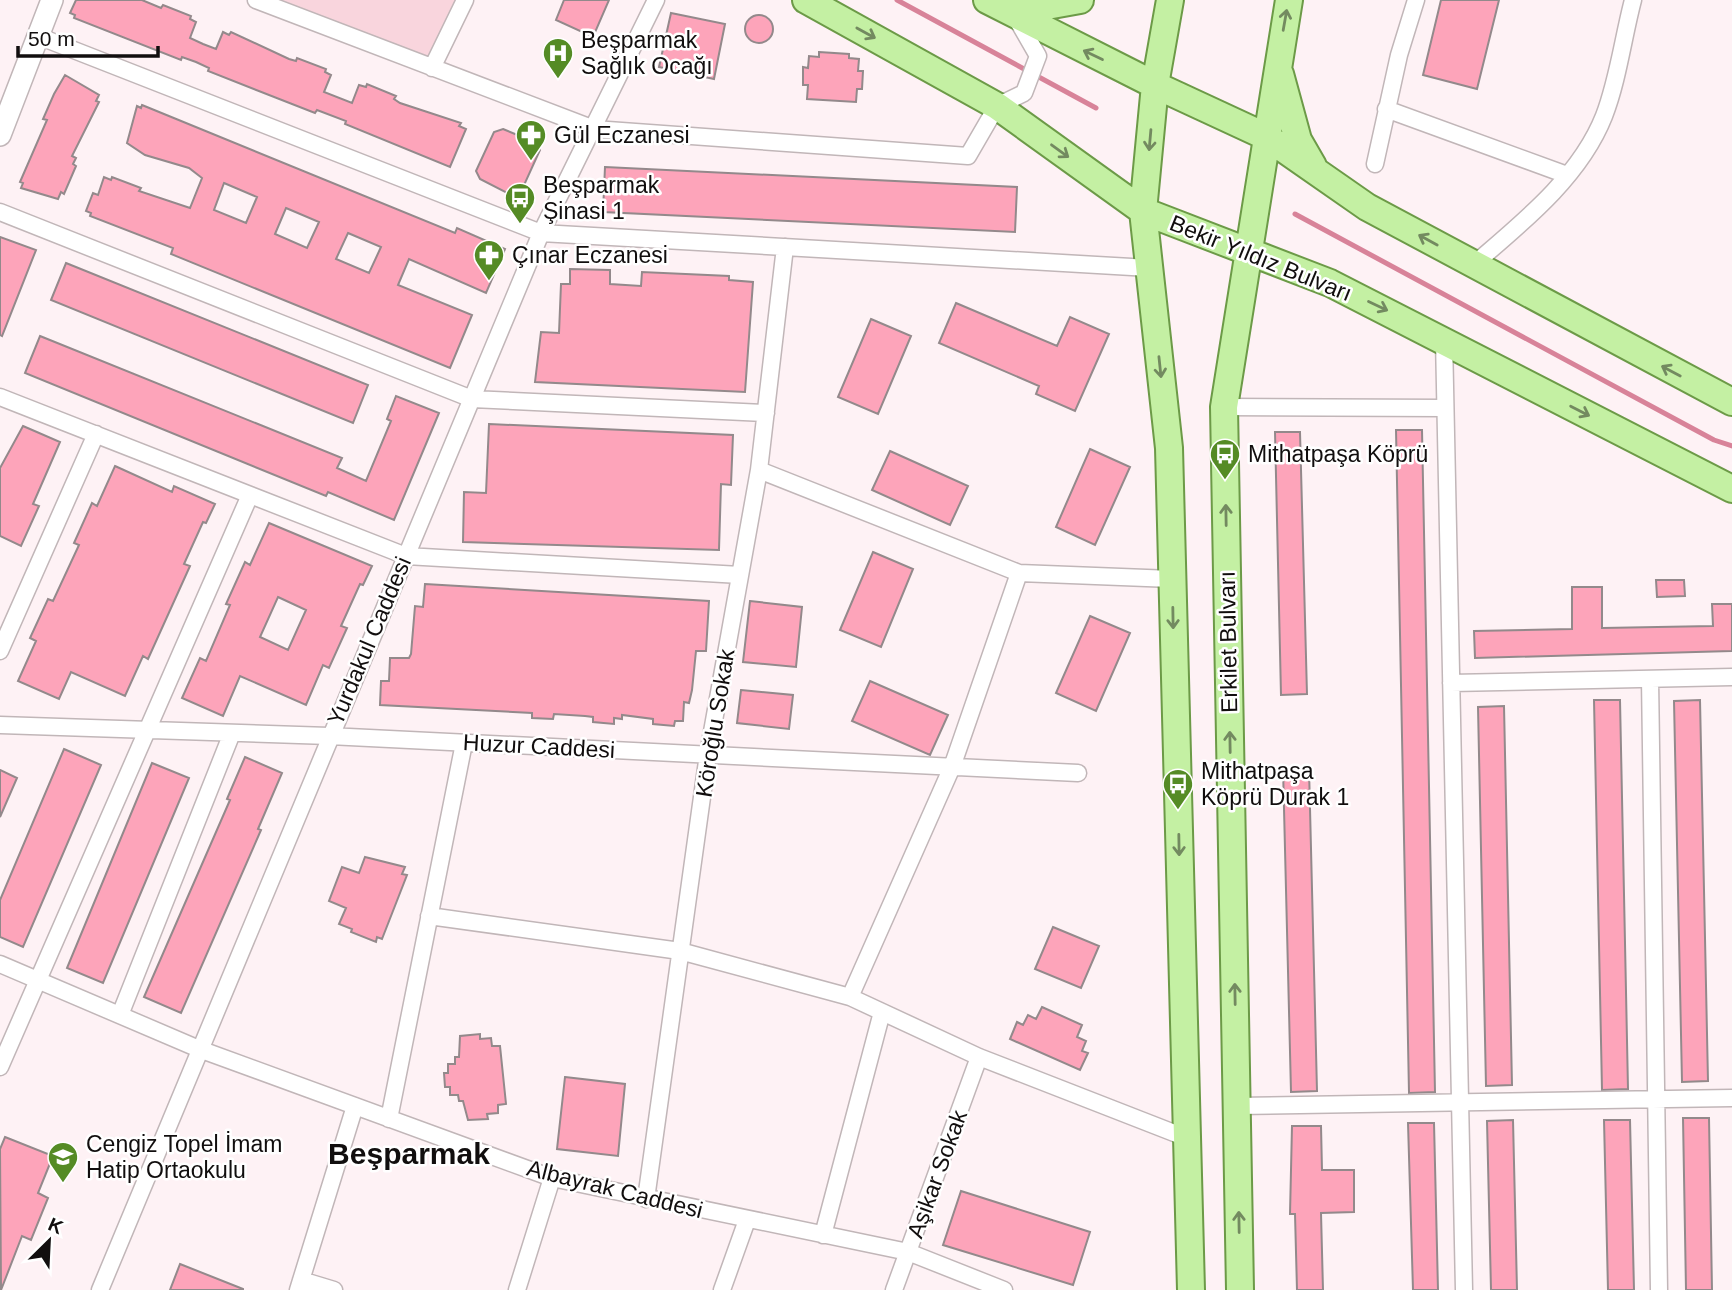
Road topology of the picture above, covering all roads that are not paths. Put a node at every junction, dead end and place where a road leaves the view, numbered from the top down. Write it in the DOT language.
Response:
graph roads {
  1 [pos="52,0"];
  2 [pos="256,0"];
  3 [pos="465,0"];
  4 [pos="656,0"];
  5 [pos="806,0"];
  6 [pos="1080,0"];
  7 [pos="1170,0"];
  8 [pos="1289,0"];
  9 [pos="1416,0"];
  10 [pos="1633,0"];
  11 [pos="1000,8"];
  12 [pos="38,36"];
  13 [pos="1278,61"];
  14 [pos="432,68"];
  15 [pos="1154,85"];
  16 [pos="997,106"];
  17 [pos="1386,109"];
  18 [pos="594,129"];
  19 [pos="0,135"];
  20 [pos="1265,136"];
  21 [pos="1375,164"];
  22 [pos="1315,171"];
  23 [pos="1567,175"];
  24 [pos="1143,211"];
  25 [pos="0,212"];
  26 [pos="541,233"];
  27 [pos="785,247"];
  28 [pos="1248,250"];
  29 [pos="1474,265"];
  30 [pos="1149,268"];
  31 [pos="1444,339"];
  32 [pos="0,397"];
  33 [pos="472,399"];
  34 [pos="1732,402"];
  35 [pos="1224,407"];
  36 [pos="1445,408"];
  37 [pos="765,413"];
  38 [pos="96,434"];
  39 [pos="759,470"];
  40 [pos="1731,488"];
  41 [pos="250,495"];
  42 [pos="406,556"];
  43 [pos="1019,573"];
  44 [pos="740,576"];
  45 [pos="1172,579"];
  46 [pos="0,651"];
  47 [pos="1732,677"];
  48 [pos="1650,678"];
  49 [pos="1451,683"];
  50 [pos="0,725"];
  51 [pos="147,730"];
  52 [pos="232,733"];
  53 [pos="329,736"];
  54 [pos="464,743"];
  55 [pos="708,754"];
  56 [pos="952,767"];
  57 [pos="1078,773"];
  58 [pos="429,916"];
  59 [pos="680,951"];
  60 [pos="0,964"];
  61 [pos="38,980"];
  62 [pos="850,997"];
  63 [pos="882,1012"];
  64 [pos="120,1015"];
  65 [pos="199,1049"];
  66 [pos="979,1057"];
  67 [pos="0,1067"];
  68 [pos="1732,1098"];
  69 [pos="1656,1099"];
  70 [pos="1460,1102"];
  71 [pos="355,1106"];
  72 [pos="1237,1106"];
  73 [pos="389,1119"];
  74 [pos="1187,1138"];
  75 [pos="552,1178"];
  76 [pos="646,1199"];
  77 [pos="747,1220"];
  78 [pos="823,1235"];
  79 [pos="908,1252"];
  80 [pos="300,1285"];
  81 [pos="100,1290"];
  82 [pos="334,1290"];
  83 [pos="517,1290"];
  84 [pos="722,1290"];
  85 [pos="894,1290"];
  86 [pos="1004,1290"];
  87 [pos="1191,1290"];
  88 [pos="1240,1290"];
  89 [pos="1464,1290"];
  90 [pos="1659,1290"];
  1 -- 12 [label="street"];
  2 -- 14 [label="street"];
  3 -- 14 [label="street"];
  4 -- 18 [label="street, Yurdakul Caddesi"];
  5 -- 16 [label="main road, Bekir Yıldız Bulvarı, one-way"];
  6 -- 11 [label="main road"];
  7 -- 15 [label="main road"];
  13 -- 8 [label="main road, Erkilet Bulvarı, one-way"];
  9 -- 17 [label="street"];
  10 -- 23 [label="street"];
  15 -- 11 [label="main road, one-way"];
  11 -- 16 [label="street"];
  12 -- 19 [label="street"];
  12 -- 26 [label="street"];
  13 -- 20 [label="main road, Erkilet Bulvarı"];
  13 -- 22 [label="main road"];
  14 -- 18 [label="street"];
  15 -- 20 [label="main road"];
  15 -- 24 [label="main road, one-way"];
  16 -- 18 [label="street"];
  16 -- 24 [label="main road, Bekir Yıldız Bulvarı, one-way"];
  17 -- 21 [label="street"];
  17 -- 23 [label="street"];
  18 -- 26 [label="street, Yurdakul Caddesi"];
  20 -- 22 [label="main road"];
  20 -- 28 [label="main road, Erkilet Bulvarı"];
  29 -- 22 [label="main road, one-way"];
  23 -- 29 [label="street"];
  24 -- 28 [label="main road, Bekir Yıldız Bulvarı"];
  24 -- 30 [label="main road"];
  25 -- 33 [label="street"];
  26 -- 27 [label="street"];
  26 -- 33 [label="street, Yurdakul Caddesi"];
  27 -- 30 [label="street"];
  27 -- 37 [label="street, Köroğlu Sokak"];
  28 -- 31 [label="main road, Bekir Yıldız Bulvarı, one-way"];
  28 -- 35 [label="main road, Erkilet Bulvarı"];
  34 -- 29 [label="main road, one-way"];
  30 -- 45 [label="main road, one-way"];
  31 -- 36 [label="street"];
  31 -- 40 [label="main road, Bekir Yıldız Bulvarı, one-way"];
  32 -- 38 [label="street"];
  33 -- 37 [label="street"];
  33 -- 42 [label="street, Yurdakul Caddesi"];
  35 -- 36 [label="street"];
  72 -- 35 [label="main road, Erkilet Bulvarı, one-way"];
  36 -- 49 [label="street"];
  37 -- 39 [label="street, Köroğlu Sokak"];
  38 -- 41 [label="street"];
  38 -- 46 [label="street"];
  39 -- 43 [label="street"];
  39 -- 44 [label="street, Köroğlu Sokak"];
  41 -- 42 [label="street"];
  41 -- 51 [label="street"];
  42 -- 44 [label="street"];
  42 -- 53 [label="street, Yurdakul Caddesi"];
  43 -- 45 [label="street"];
  43 -- 56 [label="street"];
  44 -- 55 [label="street, Köroğlu Sokak"];
  45 -- 74 [label="main road, one-way"];
  47 -- 48 [label="street"];
  48 -- 49 [label="street"];
  48 -- 69 [label="street"];
  49 -- 70 [label="street"];
  50 -- 51 [label="street, Huzur Caddesi"];
  51 -- 52 [label="street, Huzur Caddesi"];
  51 -- 61 [label="street"];
  52 -- 53 [label="street, Huzur Caddesi"];
  52 -- 64 [label="street"];
  53 -- 54 [label="street, Huzur Caddesi"];
  53 -- 65 [label="street, Yurdakul Caddesi"];
  54 -- 55 [label="street, Huzur Caddesi"];
  54 -- 58 [label="street"];
  55 -- 56 [label="street, Huzur Caddesi"];
  55 -- 59 [label="street, Köroğlu Sokak"];
  56 -- 57 [label="street, Huzur Caddesi"];
  56 -- 62 [label="street"];
  58 -- 59 [label="street"];
  58 -- 73 [label="street"];
  59 -- 62 [label="street"];
  59 -- 76 [label="street, Köroğlu Sokak"];
  60 -- 61 [label="street, Albayrak Caddesi"];
  61 -- 64 [label="street, Albayrak Caddesi"];
  61 -- 67 [label="street"];
  62 -- 63 [label="street"];
  63 -- 66 [label="street"];
  63 -- 78 [label="street"];
  64 -- 65 [label="street, Albayrak Caddesi"];
  65 -- 71 [label="street, Albayrak Caddesi"];
  65 -- 81 [label="street, Yurdakul Caddesi"];
  66 -- 74 [label="street"];
  66 -- 79 [label="street, Aşikar Sokak"];
  68 -- 69 [label="street"];
  69 -- 70 [label="street"];
  69 -- 90 [label="street"];
  70 -- 72 [label="street"];
  70 -- 89 [label="street"];
  71 -- 73 [label="street, Albayrak Caddesi"];
  71 -- 80 [label="street"];
  88 -- 72 [label="main road, Erkilet Bulvarı, one-way"];
  73 -- 75 [label="street, Albayrak Caddesi"];
  74 -- 87 [label="main road"];
  75 -- 76 [label="street, Albayrak Caddesi"];
  75 -- 83 [label="street"];
  76 -- 77 [label="street, Albayrak Caddesi"];
  77 -- 78 [label="street, Albayrak Caddesi"];
  77 -- 84 [label="street"];
  78 -- 79 [label="street, Albayrak Caddesi"];
  79 -- 85 [label="street, Aşikar Sokak"];
  79 -- 86 [label="street, Albayrak Caddesi"];
  80 -- 82 [label="street"];
}
